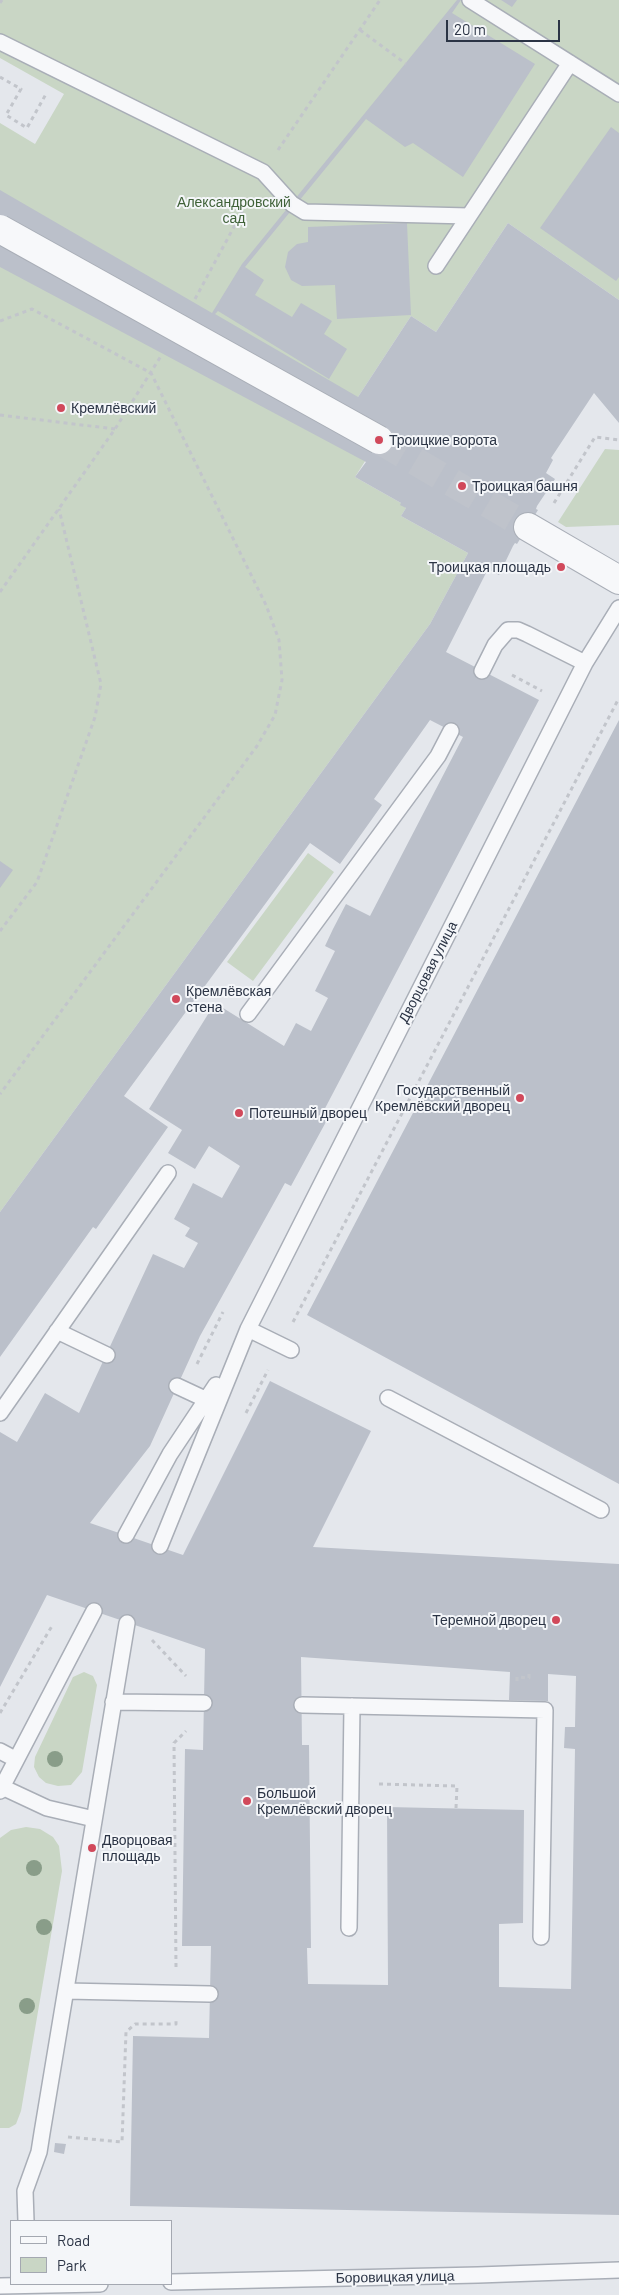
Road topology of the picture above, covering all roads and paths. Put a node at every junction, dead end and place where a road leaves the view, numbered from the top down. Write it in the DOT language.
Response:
graph roads {
  1 [pos="380,0"];
  2 [pos="470,0"];
  3 [pos="360,30"];
  4 [pos="0,42"];
  5 [pos="570,63"];
  6 [pos="406,64"];
  7 [pos="0,77"];
  8 [pos="50,86"];
  9 [pos="619,94"];
  10 [pos="263,172"];
  11 [pos="469,216"];
  12 [pos="0,229"];
  13 [pos="436,266"];
  14 [pos="194,302"];
  15 [pos="0,321"];
  16 [pos="163,354"];
  17 [pos="151,373"];
  18 [pos="0,415"];
  19 [pos="115,429"];
  20 [pos="379,440"];
  21 [pos="619,440"];
  22 [pos="554,503"];
  23 [pos="59,509"];
  24 [pos="528,527"];
  25 [pos="619,580"];
  26 [pos="0,592"];
  27 [pos="619,608"];
  28 [pos="585,663"];
  29 [pos="482,671"];
  30 [pos="619,698"];
  31 [pos="451,731"];
  32 [pos="0,931"];
  33 [pos="248,1014"];
  34 [pos="0,1094"];
  35 [pos="168,1173"];
  36 [pos="57,1331"];
  37 [pos="245,1334"];
  38 [pos="286,1348"];
  39 [pos="107,1354"];
  40 [pos="177,1386"];
  41 [pos="388,1398"];
  42 [pos="208,1400"];
  43 [pos="0,1413"];
  44 [pos="242,1421"];
  45 [pos="601,1510"];
  46 [pos="126,1535"];
  47 [pos="160,1546"];
  48 [pos="94,1611"];
  49 [pos="55,1622"];
  50 [pos="127,1623"];
  51 [pos="155,1633"];
  52 [pos="529,1673"];
  53 [pos="517,1682"];
  54 [pos="113,1702"];
  55 [pos="186,1703"];
  56 [pos="204,1704"];
  57 [pos="302,1705"];
  58 [pos="352,1706"];
  59 [pos="0,1713"];
  60 [pos="0,1751"];
  61 [pos="15,1759"];
  62 [pos="351,1783"];
  63 [pos="1,1789"];
  64 [pos="456,1808"];
  65 [pos="94,1818"];
  66 [pos="349,1928"];
  67 [pos="542,1937"];
  68 [pos="66,1991"];
  69 [pos="176,1993"];
  70 [pos="210,1994"];
  71 [pos="42,2133"];
  72 [pos="26,2220"];
  73 [pos="619,2270"];
  74 [pos="172,2282"];
  75 [pos="14,2285"];
  76 [pos="0,2286"];
  1 -- 3 [label="path"];
  2 -- 5 [label="lane"];
  3 -- 6 [label="path"];
  3 -- 10 [label="path"];
  4 -- 10 [label="lane"];
  5 -- 9 [label="lane"];
  5 -- 11 [label="lane"];
  7 -- 8 [label="path"];
  10 -- 11 [label="lane"];
  10 -- 14 [label="path"];
  11 -- 13 [label="lane"];
  12 -- 20 [label="street, bridge"];
  15 -- 17 [label="path"];
  16 -- 17 [label="path"];
  17 -- 19 [label="path"];
  17 -- 34 [label="path"];
  18 -- 19 [label="path"];
  19 -- 23 [label="path"];
  21 -- 22 [label="path"];
  23 -- 26 [label="path"];
  23 -- 32 [label="path"];
  24 -- 25 [label="street"];
  27 -- 28 [label="lane, Дворцовая улица"];
  28 -- 29 [label="lane"];
  28 -- 37 [label="lane, Дворцовая улица"];
  30 -- 38 [label="path"];
  31 -- 33 [label="lane"];
  35 -- 36 [label="lane"];
  36 -- 39 [label="lane"];
  36 -- 43 [label="lane"];
  37 -- 38 [label="lane"];
  37 -- 42 [label="lane"];
  37 -- 47 [label="lane"];
  38 -- 44 [label="path"];
  40 -- 42 [label="lane"];
  41 -- 45 [label="lane"];
  42 -- 46 [label="lane"];
  48 -- 61 [label="lane"];
  49 -- 59 [label="path"];
  50 -- 54 [label="lane"];
  51 -- 55 [label="path"];
  52 -- 53 [label="path"];
  54 -- 55 [label="lane"];
  54 -- 65 [label="lane"];
  55 -- 56 [label="lane"];
  55 -- 69 [label="path"];
  57 -- 58 [label="lane"];
  58 -- 62 [label="lane"];
  58 -- 67 [label="lane"];
  60 -- 61 [label="lane"];
  61 -- 63 [label="lane"];
  62 -- 64 [label="path"];
  62 -- 66 [label="lane"];
  63 -- 65 [label="lane"];
  65 -- 68 [label="lane"];
  68 -- 69 [label="lane"];
  68 -- 71 [label="lane"];
  69 -- 70 [label="lane"];
  69 -- 71 [label="path"];
  71 -- 72 [label="lane"];
  73 -- 74 [label="lane, Боровицкая улица"];
  75 -- 76 [label="lane"];
}
